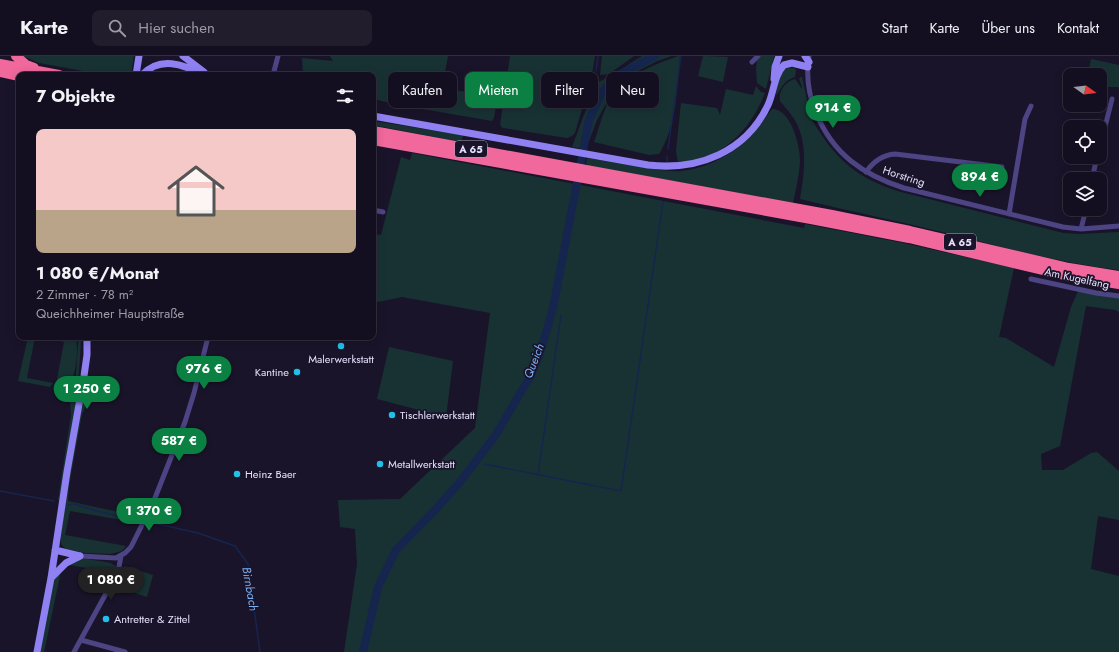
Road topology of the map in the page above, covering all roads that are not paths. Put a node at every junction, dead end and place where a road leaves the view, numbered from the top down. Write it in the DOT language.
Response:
graph roads {
  1 [pos="16,56"];
  2 [pos="139,56"];
  3 [pos="183,56"];
  4 [pos="278,56"];
  5 [pos="758,56"];
  6 [pos="779,56"];
  7 [pos="808,60"];
  8 [pos="752,62"];
  9 [pos="0,64"];
  10 [pos="0,72"];
  11 [pos="45,72"];
  12 [pos="136,72"];
  13 [pos="145,72"];
  14 [pos="197,72"];
  15 [pos="203,72"];
  16 [pos="274,72"];
  17 [pos="16,76"];
  18 [pos="775,84"];
  19 [pos="1112,99"];
  20 [pos="1031,106"];
  21 [pos="376,117"];
  22 [pos="1107,120"];
  23 [pos="376,132"];
  24 [pos="376,140"];
  25 [pos="1002,167"];
  26 [pos="569,171"];
  27 [pos="866,172"];
  28 [pos="588,174"];
  29 [pos="376,211"];
  30 [pos="383,212"];
  31 [pos="1009,214"];
  32 [pos="1084,216"];
  33 [pos="1119,226"];
  34 [pos="1081,229"];
  35 [pos="1119,276"];
  36 [pos="1031,279"];
  37 [pos="1119,284"];
  38 [pos="1119,296"];
  39 [pos="87,340"];
  40 [pos="207,340"];
  41 [pos="54,552"];
  42 [pos="80,556"];
  43 [pos="121,556"];
  44 [pos="70,560"];
  45 [pos="51,578"];
  46 [pos="81,640"];
  47 [pos="37,652"];
  48 [pos="74,652"];
  49 [pos="125,652"];
  1 -- 11 [label="highway"];
  2 -- 12 [label="street"];
  3 -- 15 [label="street"];
  4 -- 16 [label="street"];
  5 -- 8 [label="street"];
  6 -- 18 [label="street"];
  7 -- 18 [label="street"];
  7 -- 27 [label="street, Horstring"];
  9 -- 11 [label="highway"];
  10 -- 17 [label="highway"];
  13 -- 14 [label="street"];
  18 -- 21 [label="street"];
  19 -- 22 [label="street"];
  20 -- 31 [label="street"];
  23 -- 26 [label="highway, A 65"];
  24 -- 26 [label="highway, A 65"];
  25 -- 27 [label="street"];
  26 -- 28 [label="highway, A 65"];
  27 -- 31 [label="street, Horstring"];
  28 -- 35 [label="highway, A 65"];
  28 -- 37 [label="highway, A 65"];
  29 -- 30 [label="street"];
  31 -- 34 [label="street, Horstring"];
  32 -- 34 [label="street"];
  33 -- 34 [label="street, Horstring"];
  36 -- 38 [label="street, Am Kugelfang"];
  39 -- 41 [label="street"];
  40 -- 43 [label="street"];
  41 -- 42 [label="street"];
  41 -- 44 [label="street"];
  41 -- 45 [label="street"];
  42 -- 43 [label="street"];
  42 -- 44 [label="street"];
  43 -- 46 [label="street"];
  44 -- 45 [label="street"];
  45 -- 47 [label="street"];
  46 -- 48 [label="street"];
  46 -- 49 [label="street"];
}
